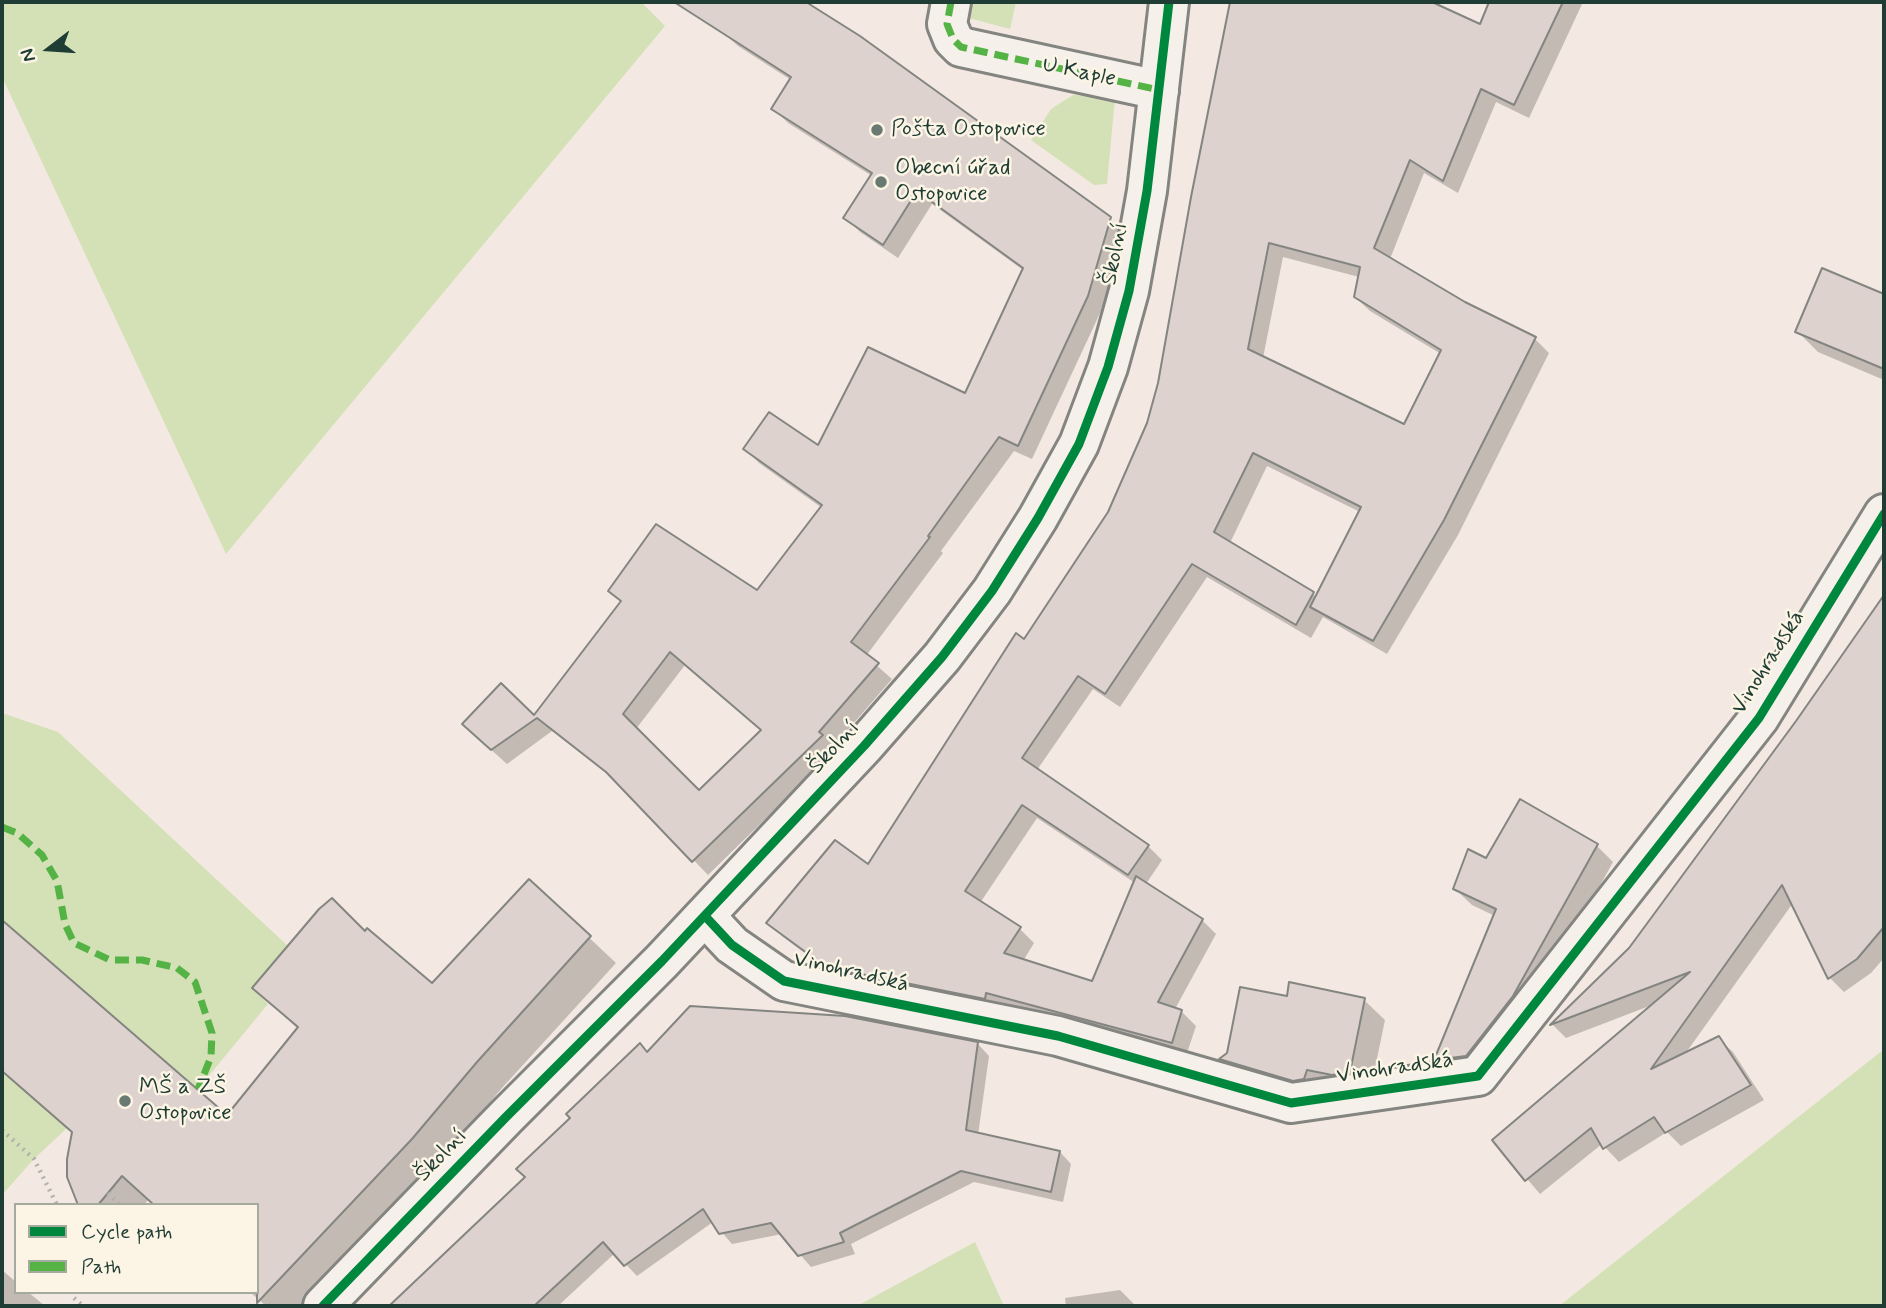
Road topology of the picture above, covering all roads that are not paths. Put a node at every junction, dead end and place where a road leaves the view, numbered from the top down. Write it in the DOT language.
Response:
graph roads {
  1 [pos="951,2"];
  2 [pos="1169,2"];
  3 [pos="1159,90"];
  4 [pos="1884,514"];
  5 [pos="705,916"];
  6 [pos="323,1306"];
  1 -- 3 [label="street, U Kaple"];
  2 -- 3 [label="street"];
  3 -- 5 [label="street, Školní"];
  4 -- 5 [label="street, Vinohradská"];
  5 -- 6 [label="street, Školní"];
}
